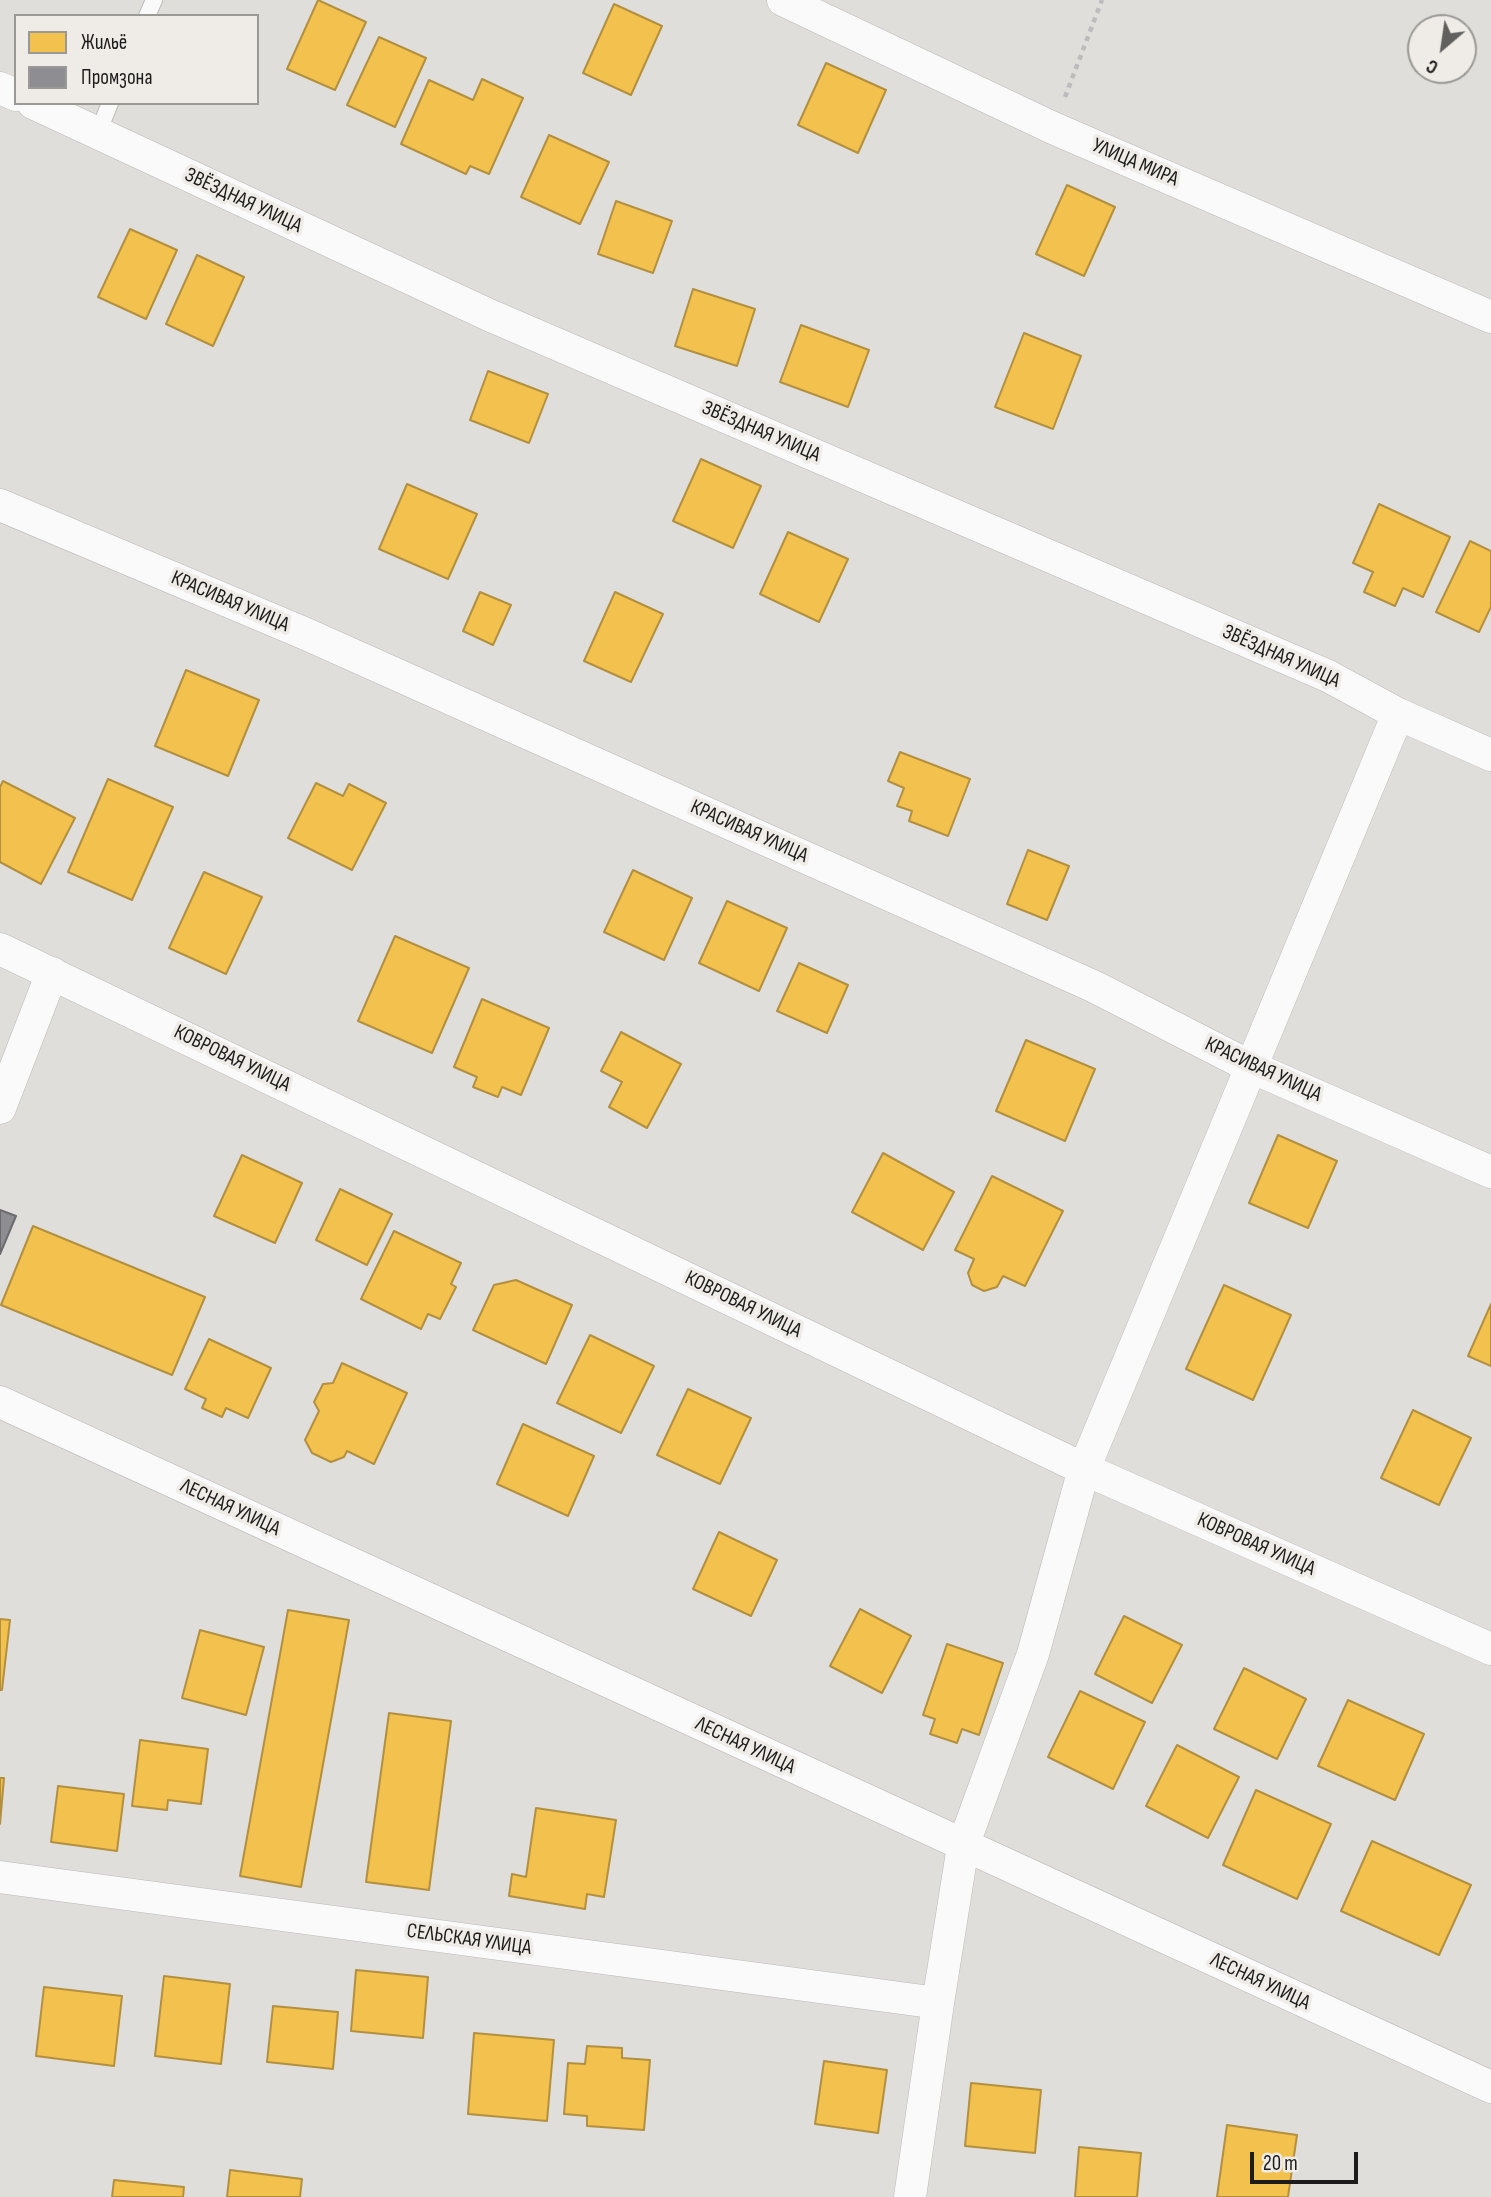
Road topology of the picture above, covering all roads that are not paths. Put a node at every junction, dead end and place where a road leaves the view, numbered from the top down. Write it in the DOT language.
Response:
graph roads {
  1 [pos="783,0"];
  2 [pos="37,105"];
  3 [pos="109,105"];
  4 [pos="98,133"];
  5 [pos="1491,317"];
  6 [pos="0,505"];
  7 [pos="1398,714"];
  8 [pos="1491,755"];
  9 [pos="0,949"];
  10 [pos="52,973"];
  11 [pos="1251,1067"];
  12 [pos="0,1108"];
  13 [pos="1491,1172"];
  14 [pos="0,1402"];
  15 [pos="1084,1469"];
  16 [pos="1491,1649"];
  17 [pos="963,1846"];
  18 [pos="0,1877"];
  19 [pos="938,2003"];
  20 [pos="1491,2087"];
  21 [pos="910,2197"];
  1 -- 5 [label="street, УЛИЦА МИРА"];
  2 -- 4 [label="street, ЗВЁЗДНАЯ УЛИЦА"];
  3 -- 4 [label="lane"];
  4 -- 7 [label="street, ЗВЁЗДНАЯ УЛИЦА"];
  6 -- 11 [label="street, КРАСИВАЯ УЛИЦА"];
  7 -- 8 [label="street, ЗВЁЗДНАЯ УЛИЦА"];
  7 -- 11 [label="street"];
  9 -- 10 [label="street, КОВРОВАЯ УЛИЦА"];
  10 -- 12 [label="street"];
  10 -- 15 [label="street, КОВРОВАЯ УЛИЦА"];
  11 -- 13 [label="street, КРАСИВАЯ УЛИЦА"];
  11 -- 15 [label="street"];
  14 -- 17 [label="street, ЛЕСНАЯ УЛИЦА"];
  15 -- 16 [label="street, КОВРОВАЯ УЛИЦА"];
  15 -- 17 [label="street"];
  17 -- 19 [label="street"];
  17 -- 20 [label="street, ЛЕСНАЯ УЛИЦА"];
  18 -- 19 [label="street, СЕЛЬСКАЯ УЛИЦА"];
  19 -- 21 [label="street"];
}
